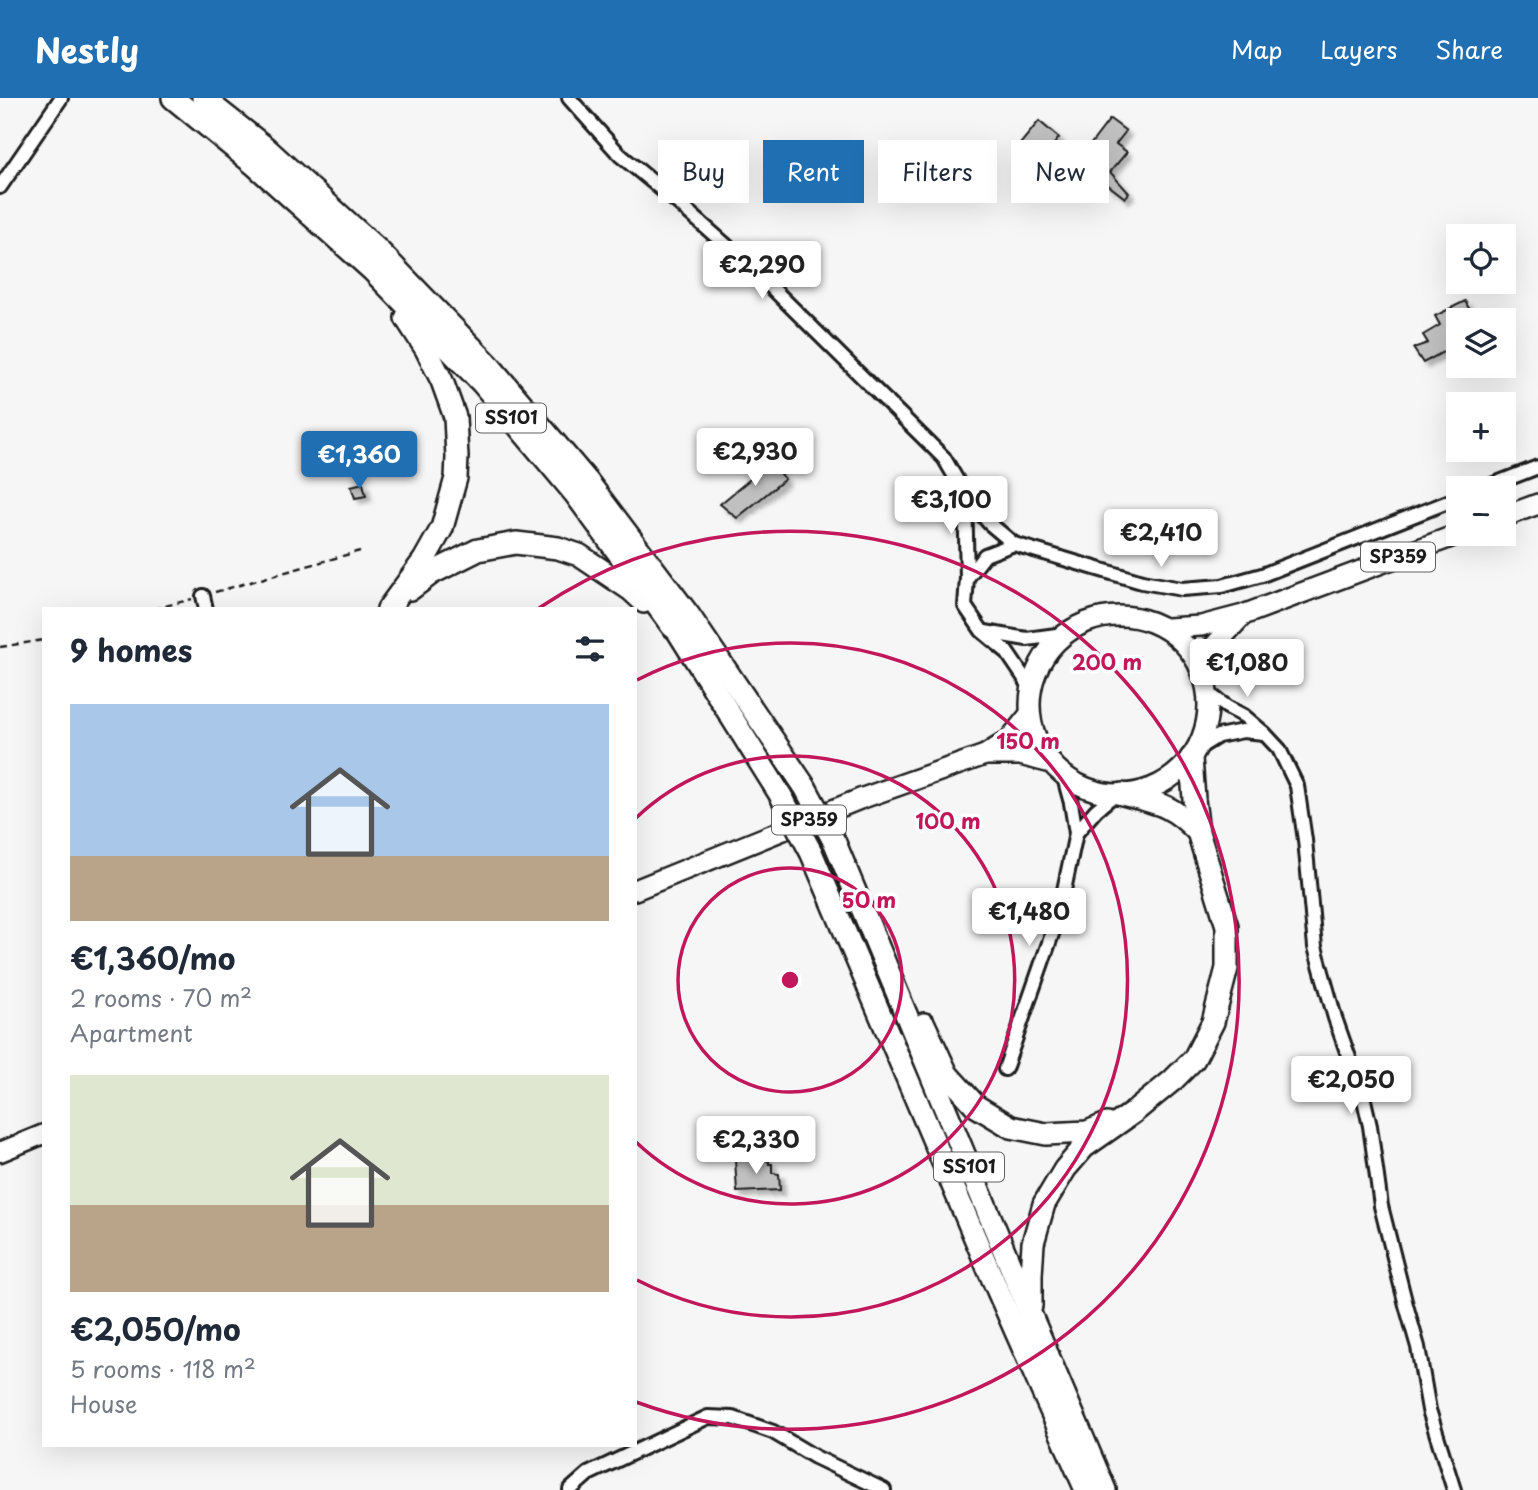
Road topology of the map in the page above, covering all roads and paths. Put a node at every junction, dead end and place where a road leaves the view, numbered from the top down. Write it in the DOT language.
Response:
graph roads {
  1 [pos="61,98"];
  2 [pos="173,98"];
  3 [pos="204,98"];
  4 [pos="569,98"];
  5 [pos="0,187"];
  6 [pos="398,296"];
  7 [pos="1538,467"];
  8 [pos="1515,476"];
  9 [pos="965,494"];
  10 [pos="1446,503"];
  11 [pos="1538,504"];
  12 [pos="1516,512"];
  13 [pos="1446,539"];
  14 [pos="1014,544"];
  15 [pos="360,551"];
  16 [pos="967,578"];
  17 [pos="203,596"];
  18 [pos="390,606"];
  19 [pos="162,607"];
  20 [pos="206,607"];
  21 [pos="1242,615"];
  22 [pos="672,626"];
  23 [pos="1167,628"];
  24 [pos="982,631"];
  25 [pos="1064,634"];
  26 [pos="42,640"];
  27 [pos="0,647"];
  28 [pos="1207,687"];
  29 [pos="1031,688"];
  30 [pos="1030,714"];
  31 [pos="1264,733"];
  32 [pos="1194,753"];
  33 [pos="985,755"];
  34 [pos="1057,768"];
  35 [pos="1119,794"];
  36 [pos="1198,832"];
  37 [pos="1076,833"];
  38 [pos="637,889"];
  39 [pos="884,964"];
  40 [pos="1005,1069"];
  41 [pos="1134,1112"];
  42 [pos="42,1135"];
  43 [pos="0,1152"];
  44 [pos="1032,1318"];
  45 [pos="570,1490"];
  46 [pos="884,1490"];
  47 [pos="1086,1490"];
  48 [pos="1105,1490"];
  49 [pos="1454,1490"];
  1 -- 5 [label="street"];
  2 -- 6 [label="highway, SS101"];
  3 -- 39 [label="highway, SS101, bridge"];
  4 -- 9 [label="street"];
  6 -- 18 [label="highway"];
  6 -- 22 [label="highway, SS101"];
  7 -- 8 [label="street"];
  9 -- 14 [label="street"];
  9 -- 16 [label="street"];
  10 -- 14 [label="street"];
  11 -- 12 [label="main road"];
  13 -- 21 [label="main road, SP359"];
  14 -- 16 [label="street"];
  15 -- 17 [label="path"];
  16 -- 24 [label="street"];
  17 -- 19 [label="path"];
  17 -- 20 [label="street"];
  18 -- 22 [label="highway"];
  21 -- 23 [label="main road, SP359"];
  21 -- 28 [label="main road, SP359"];
  22 -- 47 [label="highway, SS101, bridge"];
  23 -- 25 [label="main road"];
  23 -- 28 [label="main road"];
  24 -- 25 [label="street"];
  24 -- 29 [label="street"];
  25 -- 29 [label="main road"];
  26 -- 27 [label="path"];
  28 -- 31 [label="street"];
  28 -- 32 [label="main road"];
  29 -- 30 [label="main road"];
  30 -- 33 [label="main road, SP359"];
  30 -- 34 [label="main road"];
  31 -- 32 [label="street"];
  31 -- 49 [label="street"];
  32 -- 35 [label="main road"];
  32 -- 36 [label="highway"];
  33 -- 34 [label="main road, SP359"];
  33 -- 38 [label="main road, SP359"];
  34 -- 35 [label="main road"];
  34 -- 37 [label="street"];
  35 -- 36 [label="highway"];
  35 -- 37 [label="street"];
  36 -- 41 [label="highway"];
  37 -- 40 [label="street"];
  39 -- 41 [label="highway"];
  39 -- 44 [label="highway, SS101"];
  41 -- 44 [label="highway"];
  42 -- 43 [label="main road"];
  44 -- 48 [label="highway, SS101"];
  45 -- 46 [label="street"];
}
